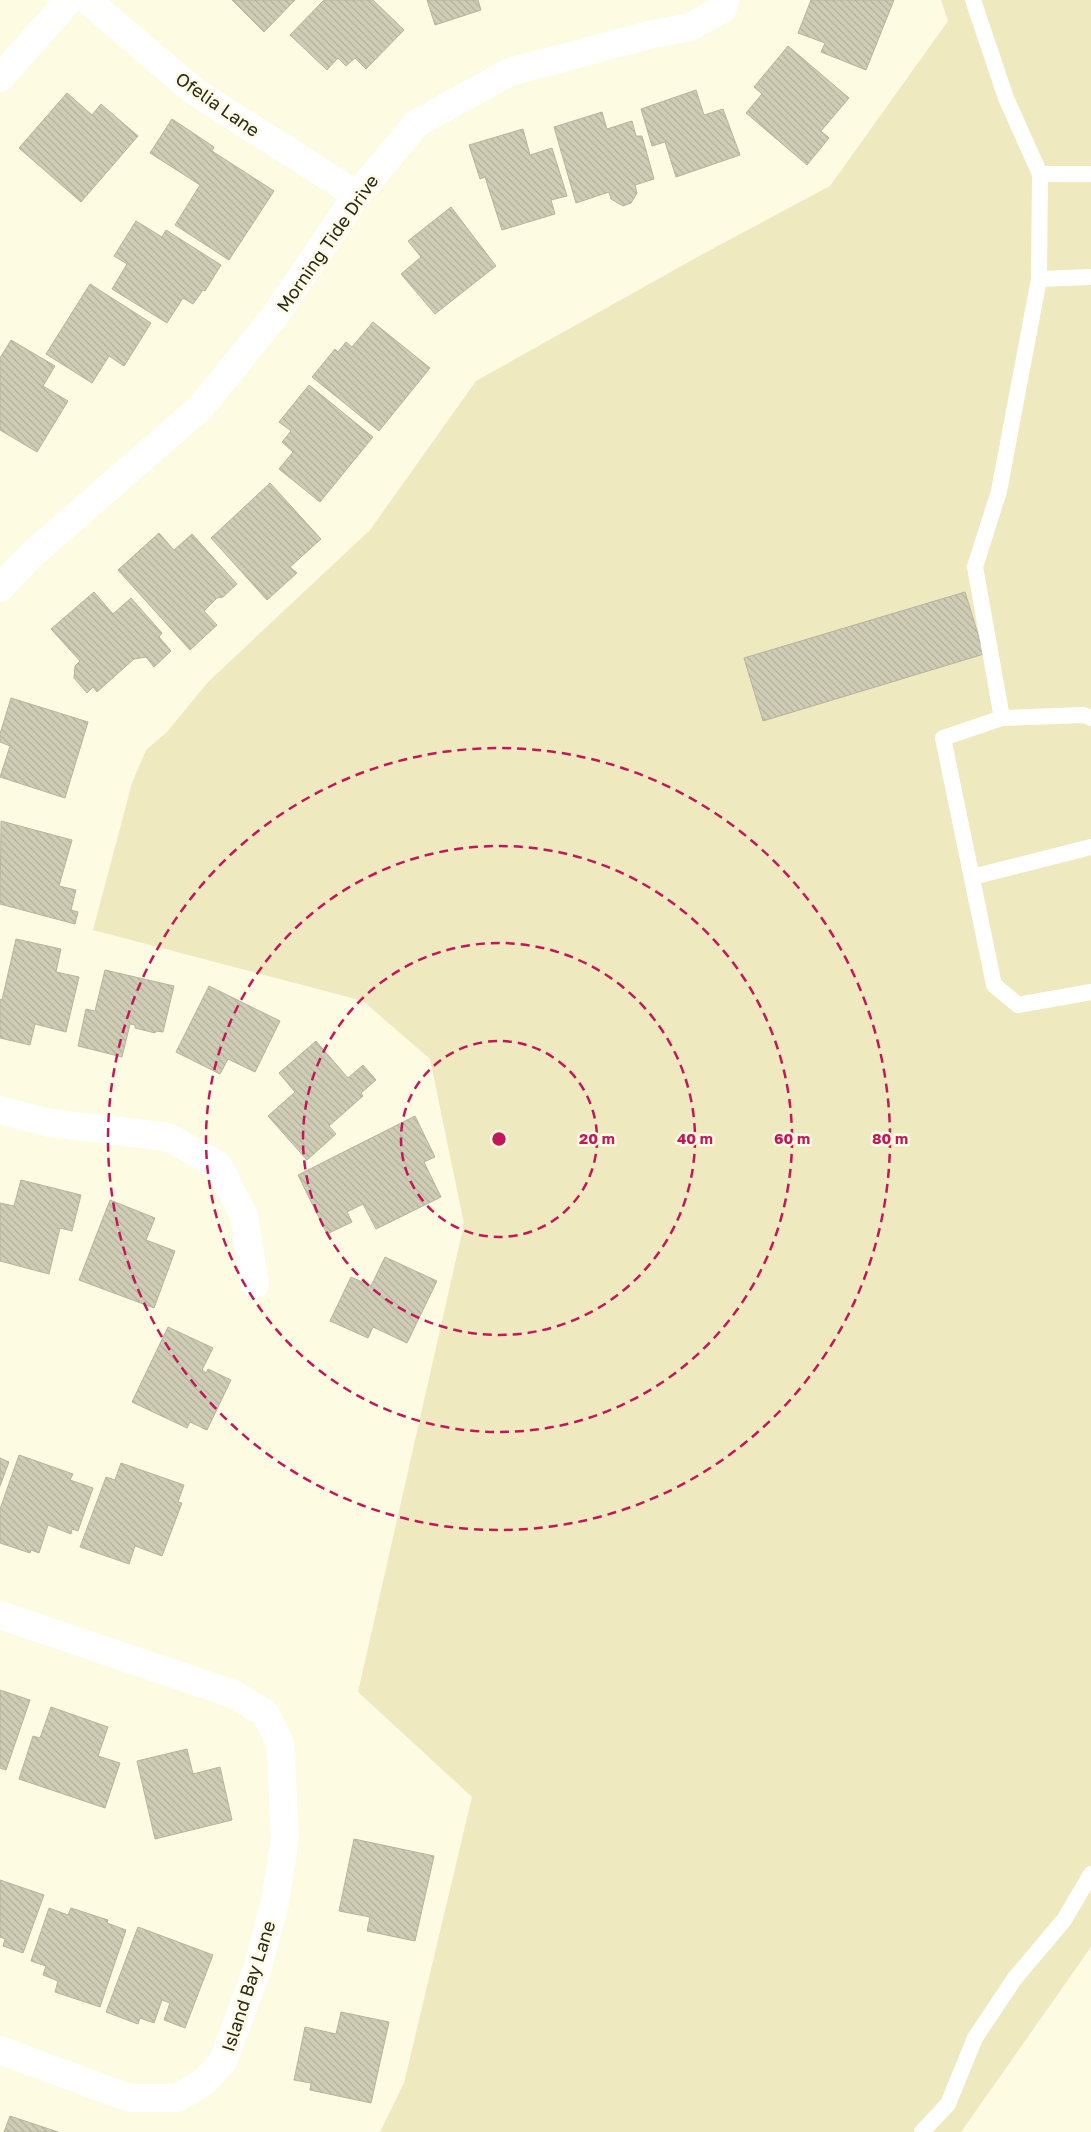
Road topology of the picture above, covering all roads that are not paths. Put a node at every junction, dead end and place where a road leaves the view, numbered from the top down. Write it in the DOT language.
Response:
graph roads {
  1 [pos="69,0"];
  2 [pos="88,0"];
  3 [pos="973,0"];
  4 [pos="723,4"];
  5 [pos="0,78"];
  6 [pos="1040,174"];
  7 [pos="1091,174"];
  8 [pos="357,195"];
  9 [pos="1091,277"];
  10 [pos="1039,279"];
  11 [pos="0,588"];
  12 [pos="1002,718"];
  13 [pos="1091,718"];
  14 [pos="1091,847"];
  15 [pos="972,877"];
  16 [pos="1091,992"];
  17 [pos="0,1110"];
  18 [pos="255,1284"];
  19 [pos="0,1615"];
  20 [pos="1091,1874"];
  21 [pos="0,2050"];
  22 [pos="922,2132"];
  1 -- 5 [label="street"];
  2 -- 8 [label="street, Ofelia Lane"];
  3 -- 6 [label="lane"];
  4 -- 8 [label="street, Morning Tide Drive"];
  6 -- 7 [label="lane"];
  6 -- 10 [label="lane"];
  8 -- 11 [label="street, Morning Tide Drive"];
  9 -- 10 [label="lane"];
  10 -- 12 [label="lane"];
  12 -- 13 [label="lane"];
  12 -- 15 [label="lane"];
  14 -- 15 [label="lane"];
  15 -- 16 [label="lane"];
  17 -- 18 [label="street"];
  19 -- 21 [label="street, Island Bay Lane"];
  20 -- 22 [label="lane"];
}
